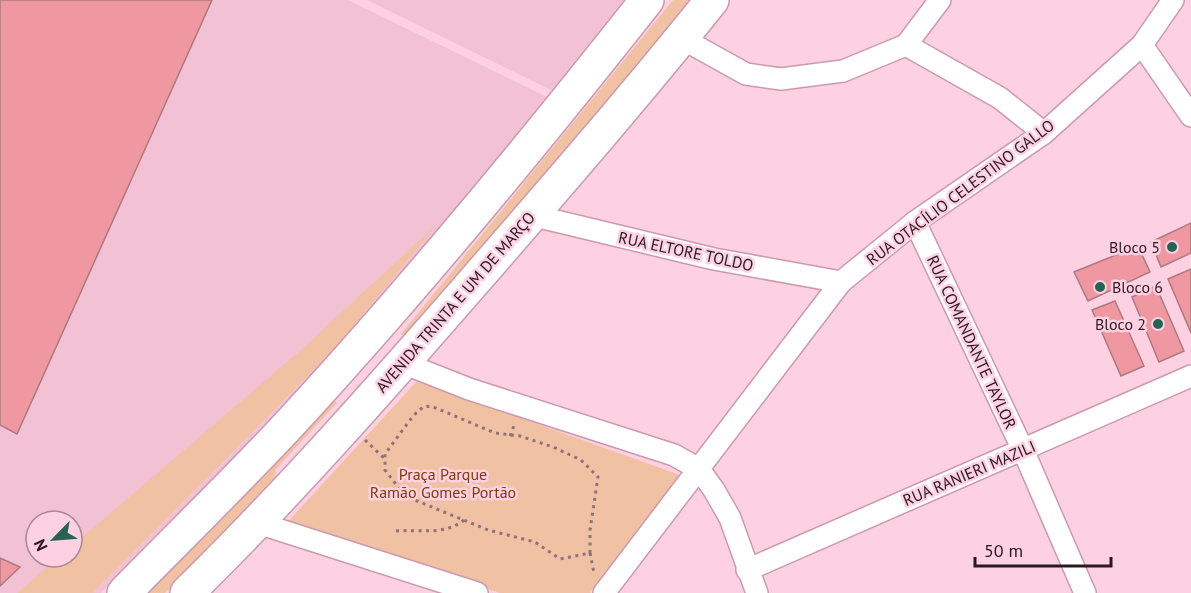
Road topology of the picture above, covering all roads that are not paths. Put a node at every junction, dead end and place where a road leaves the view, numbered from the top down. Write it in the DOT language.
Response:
graph roads {
  1 [pos="647,0"];
  2 [pos="712,0"];
  3 [pos="940,0"];
  4 [pos="1173,0"];
  5 [pos="681,38"];
  6 [pos="906,45"];
  7 [pos="1142,45"];
  8 [pos="1191,116"];
  9 [pos="1044,133"];
  10 [pos="531,215"];
  11 [pos="915,222"];
  12 [pos="447,244"];
  13 [pos="841,282"];
  14 [pos="403,363"];
  15 [pos="1191,376"];
  16 [pos="324,385"];
  17 [pos="1023,450"];
  18 [pos="699,469"];
  19 [pos="282,496"];
  20 [pos="258,523"];
  21 [pos="747,570"];
  22 [pos="606,590"];
  23 [pos="124,593"];
  24 [pos="187,593"];
  25 [pos="477,593"];
  26 [pos="757,593"];
  27 [pos="1085,593"];
  1 -- 12 [label="main road"];
  2 -- 5 [label="main road, AVENIDA TRINTA E UM DE MARÇO"];
  3 -- 6 [label="street"];
  4 -- 7 [label="street, RUA OTACÍLIO CELESTINO GALLO"];
  5 -- 6 [label="street"];
  5 -- 10 [label="main road, AVENIDA TRINTA E UM DE MARÇO"];
  6 -- 9 [label="street"];
  7 -- 8 [label="street"];
  7 -- 9 [label="street, RUA OTACÍLIO CELESTINO GALLO"];
  9 -- 11 [label="street, RUA OTACÍLIO CELESTINO GALLO"];
  10 -- 13 [label="street, RUA ELTORE TOLDO"];
  10 -- 14 [label="main road, AVENIDA TRINTA E UM DE MARÇO"];
  11 -- 13 [label="street, RUA OTACÍLIO CELESTINO GALLO"];
  11 -- 17 [label="street, RUA COMANDANTE TAYLOR"];
  12 -- 14 [label="main road"];
  12 -- 16 [label="main road"];
  13 -- 18 [label="street, RUA OTACÍLIO CELESTINO GALLO"];
  14 -- 18 [label="street"];
  14 -- 19 [label="main road, AVENIDA TRINTA E UM DE MARÇO"];
  15 -- 17 [label="street, RUA RANIERI MAZILI"];
  16 -- 19 [label="main road"];
  16 -- 23 [label="main road"];
  17 -- 21 [label="street, RUA RANIERI MAZILI"];
  17 -- 27 [label="street, RUA COMANDANTE TAYLOR"];
  18 -- 21 [label="street"];
  18 -- 22 [label="street, RUA OTACÍLIO CELESTINO GALLO"];
  19 -- 20 [label="main road, AVENIDA TRINTA E UM DE MARÇO"];
  20 -- 24 [label="main road, AVENIDA TRINTA E UM DE MARÇO"];
  20 -- 25 [label="street"];
  21 -- 26 [label="street"];
}
